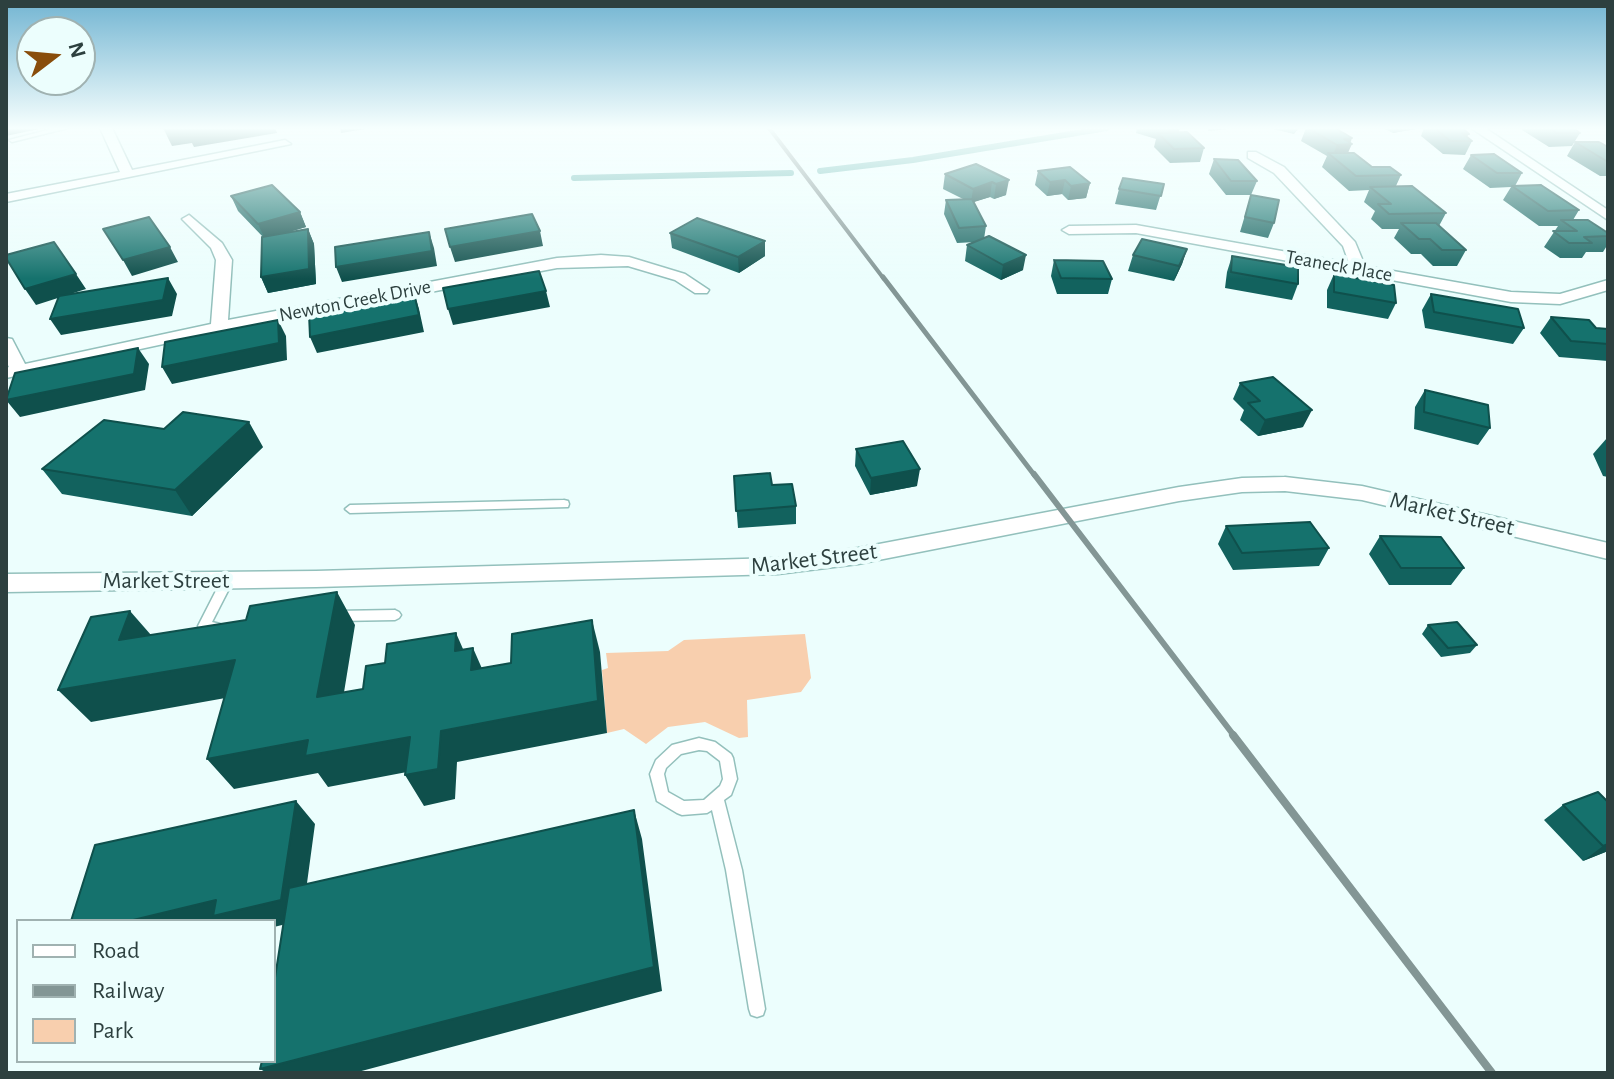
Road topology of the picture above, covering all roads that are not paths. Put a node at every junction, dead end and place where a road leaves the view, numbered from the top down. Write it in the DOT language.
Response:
graph roads {
  1 [pos="101,178"];
  2 [pos="1287,178"];
  3 [pos="1552,178"];
  4 [pos="6,198"];
  5 [pos="1608,216"];
  6 [pos="189,219"];
  7 [pos="1069,230"];
  8 [pos="1359,270"];
  9 [pos="1608,285"];
  10 [pos="701,290"];
  11 [pos="219,327"];
  12 [pos="6,343"];
  13 [pos="12,371"];
  14 [pos="564,504"];
  15 [pos="350,509"];
  16 [pos="1608,551"];
  17 [pos="227,581"];
  18 [pos="6,583"];
  19 [pos="395,615"];
  20 [pos="319,617"];
  21 [pos="228,624"];
  22 [pos="717,800"];
  23 [pos="757,1009"];
  1 -- 4 [label="street"];
  2 -- 8 [label="street"];
  3 -- 5 [label="street"];
  6 -- 11 [label="street"];
  7 -- 8 [label="street, Teaneck Place"];
  8 -- 9 [label="street, Teaneck Place"];
  10 -- 11 [label="street, Newton Creek Drive"];
  11 -- 13 [label="street, Newton Creek Drive"];
  12 -- 13 [label="street"];
  14 -- 15 [label="lane"];
  16 -- 17 [label="street, Market Street"];
  17 -- 18 [label="street, Market Street"];
  17 -- 21 [label="lane"];
  19 -- 20 [label="lane"];
  22 -- 22 [label="lane"];
  22 -- 23 [label="lane"];
}
